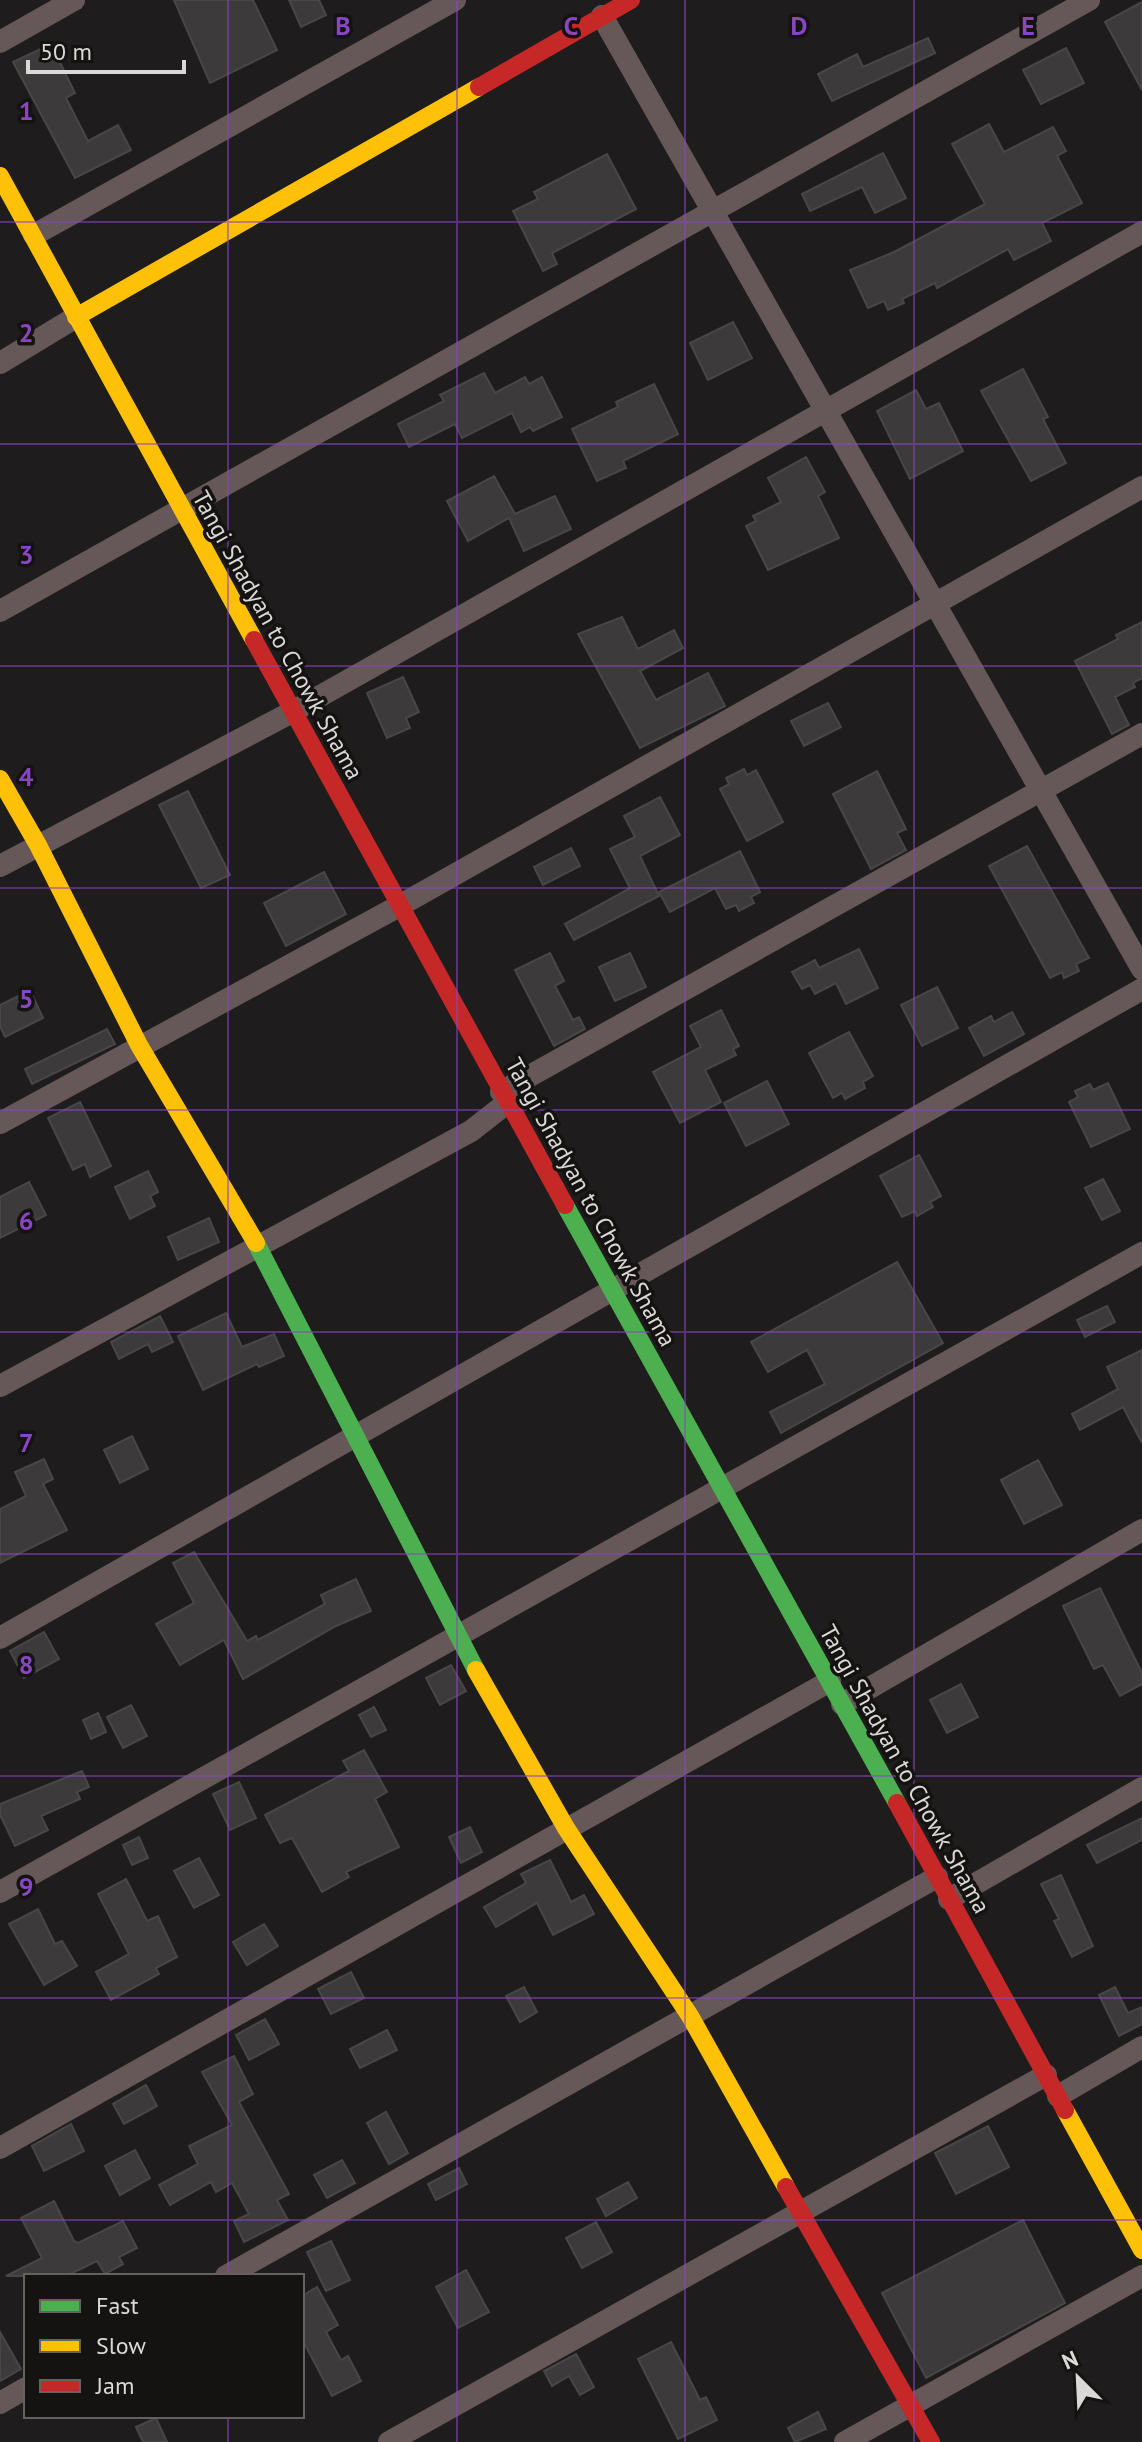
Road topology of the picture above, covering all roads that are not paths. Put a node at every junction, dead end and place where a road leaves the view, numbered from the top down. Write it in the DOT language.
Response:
graph roads {
  1 [pos="74,0"];
  2 [pos="455,0"];
  3 [pos="631,0"];
  4 [pos="1089,0"];
  5 [pos="602,16"];
  6 [pos="0,42"];
  7 [pos="0,176"];
  8 [pos="712,212"];
  9 [pos="1142,232"];
  10 [pos="34,235"];
  11 [pos="76,317"];
  12 [pos="0,363"];
  13 [pos="825,411"];
  14 [pos="1142,487"];
  15 [pos="182,511"];
  16 [pos="935,604"];
  17 [pos="0,611"];
  18 [pos="292,712"];
  19 [pos="1142,734"];
  20 [pos="0,779"];
  21 [pos="1041,790"];
  22 [pos="38,845"];
  23 [pos="0,866"];
  24 [pos="399,906"];
  25 [pos="1142,969"];
  26 [pos="1142,989"];
  27 [pos="139,1045"];
  28 [pos="504,1097"];
  29 [pos="0,1123"];
  30 [pos="258,1246"];
  31 [pos="1142,1253"];
  32 [pos="612,1288"];
  33 [pos="0,1386"];
  34 [pos="354,1440"];
  35 [pos="724,1489"];
  36 [pos="1142,1530"];
  37 [pos="0,1638"];
  38 [pos="458,1638"];
  39 [pos="830,1681"];
  40 [pos="842,1704"];
  41 [pos="1142,1788"];
  42 [pos="566,1828"];
  43 [pos="937,1877"];
  44 [pos="0,1892"];
  45 [pos="949,1899"];
  46 [pos="690,2016"];
  47 [pos="1142,2047"];
  48 [pos="1046,2075"];
  49 [pos="1058,2096"];
  50 [pos="0,2148"];
  51 [pos="800,2212"];
  52 [pos="1142,2250"];
  53 [pos="230,2274"];
  54 [pos="1142,2276"];
  55 [pos="24,2389"];
  56 [pos="0,2403"];
  57 [pos="909,2406"];
  58 [pos="389,2442"];
  59 [pos="845,2442"];
  60 [pos="931,2442"];
  1 -- 6 [label="street"];
  2 -- 10 [label="street"];
  3 -- 5 [label="main road"];
  4 -- 8 [label="street"];
  5 -- 8 [label="street"];
  5 -- 11 [label="main road"];
  7 -- 10 [label="main road, Tangi Shadyan to Chowk Shama"];
  8 -- 13 [label="street"];
  8 -- 15 [label="street"];
  9 -- 13 [label="street"];
  10 -- 11 [label="main road, Tangi Shadyan to Chowk Shama"];
  11 -- 12 [label="street"];
  11 -- 15 [label="main road, Tangi Shadyan to Chowk Shama"];
  13 -- 16 [label="street"];
  13 -- 18 [label="street"];
  14 -- 16 [label="street"];
  15 -- 17 [label="street"];
  15 -- 18 [label="main road, Tangi Shadyan to Chowk Shama"];
  16 -- 21 [label="street"];
  16 -- 24 [label="street"];
  18 -- 22 [label="street"];
  18 -- 24 [label="main road, Tangi Shadyan to Chowk Shama"];
  19 -- 21 [label="street"];
  20 -- 22 [label="main road"];
  21 -- 25 [label="street"];
  21 -- 28 [label="street"];
  22 -- 23 [label="street"];
  22 -- 27 [label="main road"];
  24 -- 27 [label="street"];
  24 -- 28 [label="main road, Tangi Shadyan to Chowk Shama"];
  26 -- 32 [label="street"];
  27 -- 29 [label="street"];
  27 -- 30 [label="main road"];
  28 -- 30 [label="street"];
  28 -- 32 [label="main road, Tangi Shadyan to Chowk Shama"];
  30 -- 33 [label="street"];
  30 -- 34 [label="main road"];
  31 -- 35 [label="street"];
  32 -- 34 [label="street"];
  32 -- 35 [label="main road, Tangi Shadyan to Chowk Shama"];
  34 -- 37 [label="street"];
  34 -- 38 [label="main road"];
  35 -- 38 [label="street"];
  35 -- 39 [label="main road, Tangi Shadyan to Chowk Shama"];
  36 -- 40 [label="street"];
  38 -- 42 [label="main road"];
  38 -- 44 [label="street"];
  39 -- 40 [label="main road, Tangi Shadyan to Chowk Shama"];
  39 -- 42 [label="street"];
  40 -- 43 [label="main road, Tangi Shadyan to Chowk Shama"];
  41 -- 45 [label="street"];
  42 -- 46 [label="main road"];
  42 -- 50 [label="street"];
  43 -- 45 [label="main road, Tangi Shadyan to Chowk Shama"];
  43 -- 46 [label="street"];
  45 -- 48 [label="main road, Tangi Shadyan to Chowk Shama"];
  46 -- 51 [label="main road"];
  46 -- 53 [label="street"];
  47 -- 49 [label="street"];
  48 -- 49 [label="main road, Tangi Shadyan to Chowk Shama"];
  48 -- 51 [label="street"];
  49 -- 52 [label="main road, Tangi Shadyan to Chowk Shama"];
  51 -- 57 [label="main road"];
  51 -- 58 [label="street"];
  54 -- 57 [label="street"];
  55 -- 56 [label="street"];
  57 -- 59 [label="street"];
  57 -- 60 [label="main road"];
}
